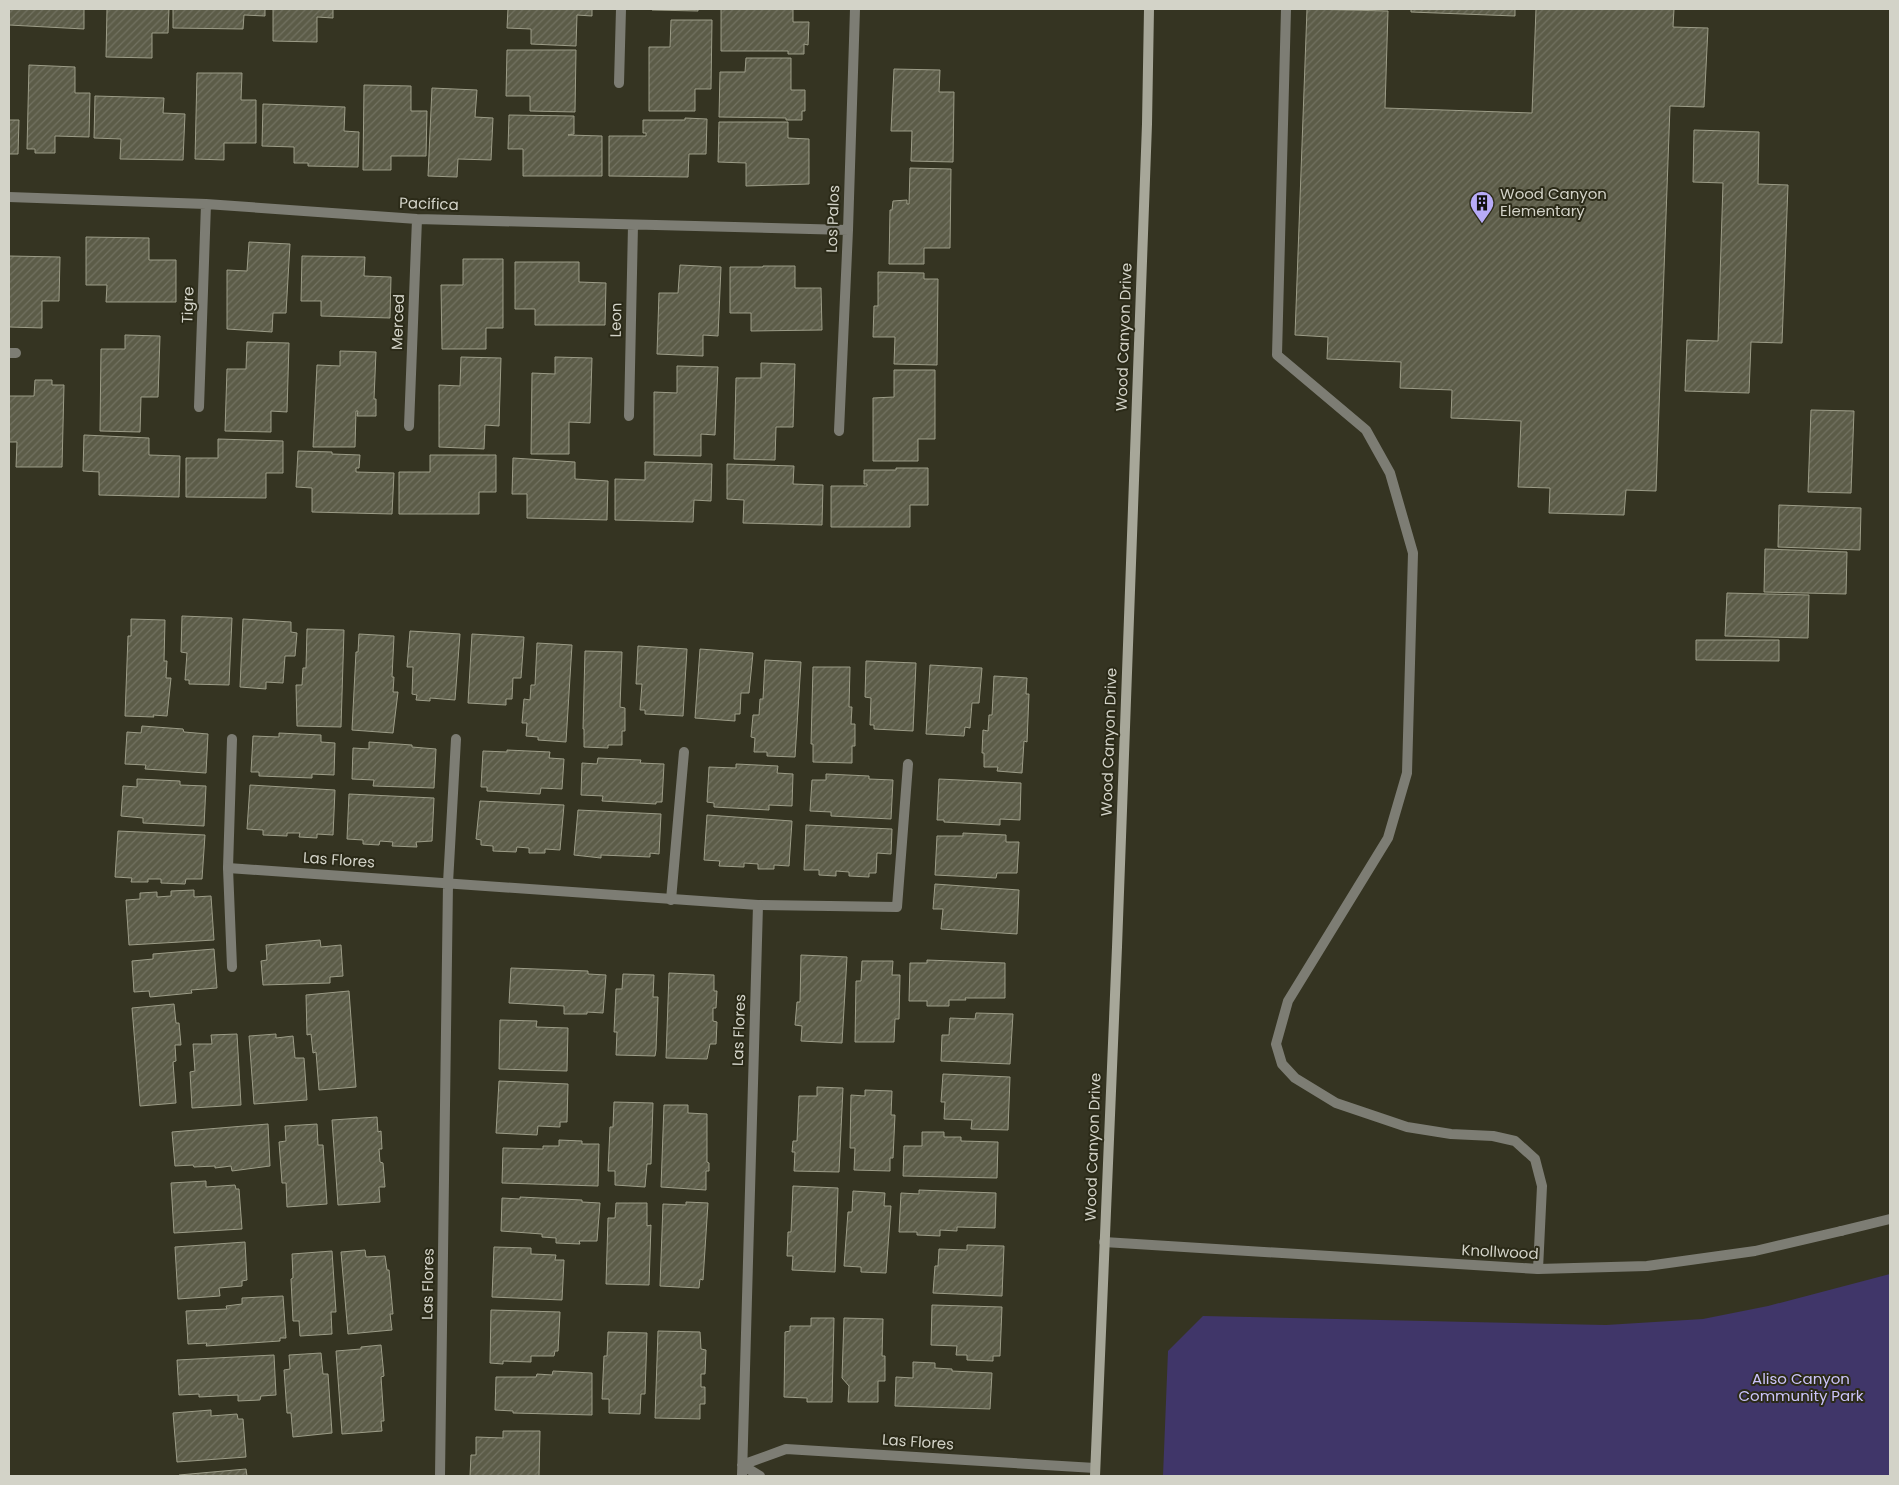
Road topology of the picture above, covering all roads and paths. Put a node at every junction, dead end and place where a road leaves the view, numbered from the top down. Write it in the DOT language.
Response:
graph roads {
  1 [pos="621,9"];
  2 [pos="855,9"];
  3 [pos="1149,9"];
  4 [pos="1286,9"];
  5 [pos="619,83"];
  6 [pos="9,198"];
  7 [pos="206,204"];
  8 [pos="417,220"];
  9 [pos="633,225"];
  10 [pos="848,230"];
  11 [pos="200,407"];
  12 [pos="629,416"];
  13 [pos="409,426"];
  14 [pos="839,431"];
  15 [pos="232,739"];
  16 [pos="456,739"];
  17 [pos="684,752"];
  18 [pos="908,764"];
  19 [pos="228,868"];
  20 [pos="448,883"];
  21 [pos="670,900"];
  22 [pos="758,906"];
  23 [pos="232,967"];
  24 [pos="1890,1219"];
  25 [pos="1104,1242"];
  26 [pos="1538,1270"];
  27 [pos="742,1465"];
  28 [pos="1095,1472"];
  29 [pos="440,1476"];
  30 [pos="742,1476"];
  31 [pos="760,1476"];
  1 -- 5 [label="street"];
  2 -- 10 [label="street, Los Palos"];
  3 -- 25 [label="main road, Wood Canyon Drive"];
  4 -- 26 [label="street"];
  6 -- 7 [label="street, Pacifica"];
  7 -- 8 [label="street, Pacifica"];
  7 -- 11 [label="street, Tigre"];
  8 -- 9 [label="street, Pacifica"];
  8 -- 13 [label="street, Merced"];
  9 -- 10 [label="street, Pacifica"];
  9 -- 12 [label="street, Leon"];
  10 -- 14 [label="street, Los Palos"];
  15 -- 19 [label="street"];
  16 -- 20 [label="street"];
  17 -- 21 [label="street"];
  18 -- 22 [label="street"];
  19 -- 20 [label="street, Las Flores"];
  19 -- 23 [label="street"];
  20 -- 21 [label="street, Las Flores"];
  20 -- 29 [label="street, Las Flores"];
  21 -- 22 [label="street, Las Flores"];
  22 -- 27 [label="street, Las Flores"];
  24 -- 26 [label="street, Knollwood"];
  25 -- 26 [label="street, Knollwood"];
  25 -- 28 [label="main road, Wood Canyon Drive"];
  27 -- 28 [label="street, Las Flores"];
  27 -- 30 [label="street, Las Flores"];
  27 -- 31 [label="street"];
}
